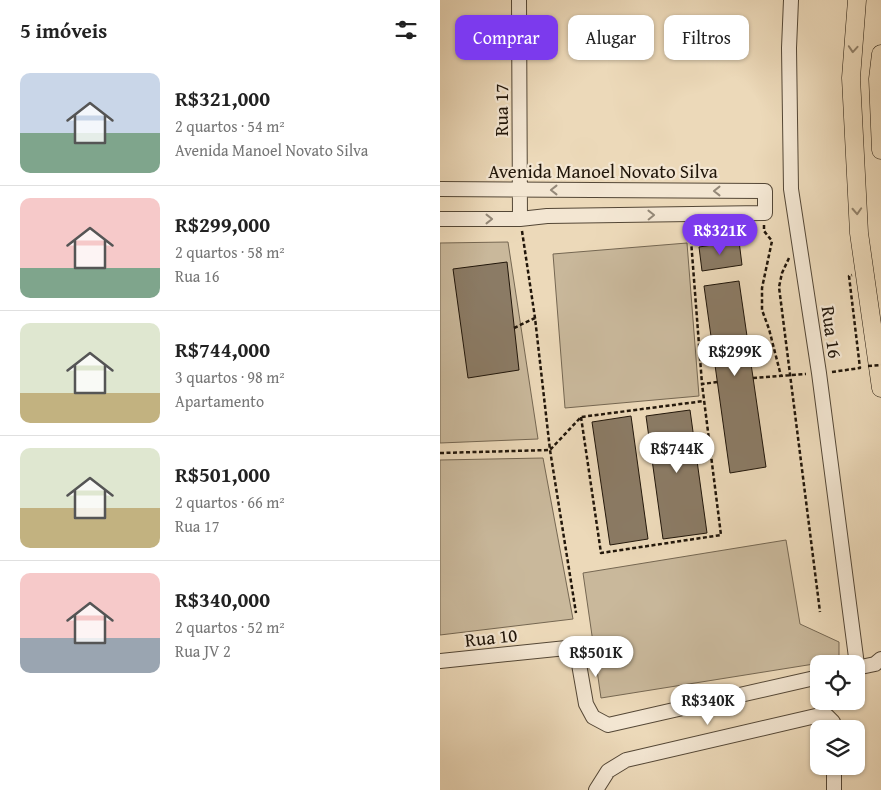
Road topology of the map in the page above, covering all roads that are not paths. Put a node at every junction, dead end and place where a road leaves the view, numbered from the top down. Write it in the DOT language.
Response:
graph roads {
  1 [pos="519,0"];
  2 [pos="791,0"];
  3 [pos="856,0"];
  4 [pos="881,54"];
  5 [pos="881,150"];
  6 [pos="440,189"];
  7 [pos="520,189"];
  8 [pos="440,219"];
  9 [pos="520,219"];
  10 [pos="881,388"];
  11 [pos="856,655"];
  12 [pos="440,661"];
  13 [pos="879,663"];
  14 [pos="865,666"];
  15 [pos="810,678"];
  16 [pos="829,720"];
  17 [pos="834,775"];
  18 [pos="596,790"];
  19 [pos="834,790"];
  1 -- 7 [label="street, Rua 17"];
  2 -- 11 [label="street, Rua 16"];
  3 -- 10 [label="main road, one-way"];
  4 -- 5 [label="main road"];
  6 -- 7 [label="street, Avenida Manoel Novato Silva"];
  7 -- 9 [label="street, Rua 17"];
  9 -- 7 [label="street, Avenida Manoel Novato Silva, one-way"];
  8 -- 9 [label="street, one-way"];
  12 -- 15 [label="street, Rua 10"];
  13 -- 14 [label="street"];
  16 -- 18 [label="street"];
  17 -- 19 [label="street"];
}
